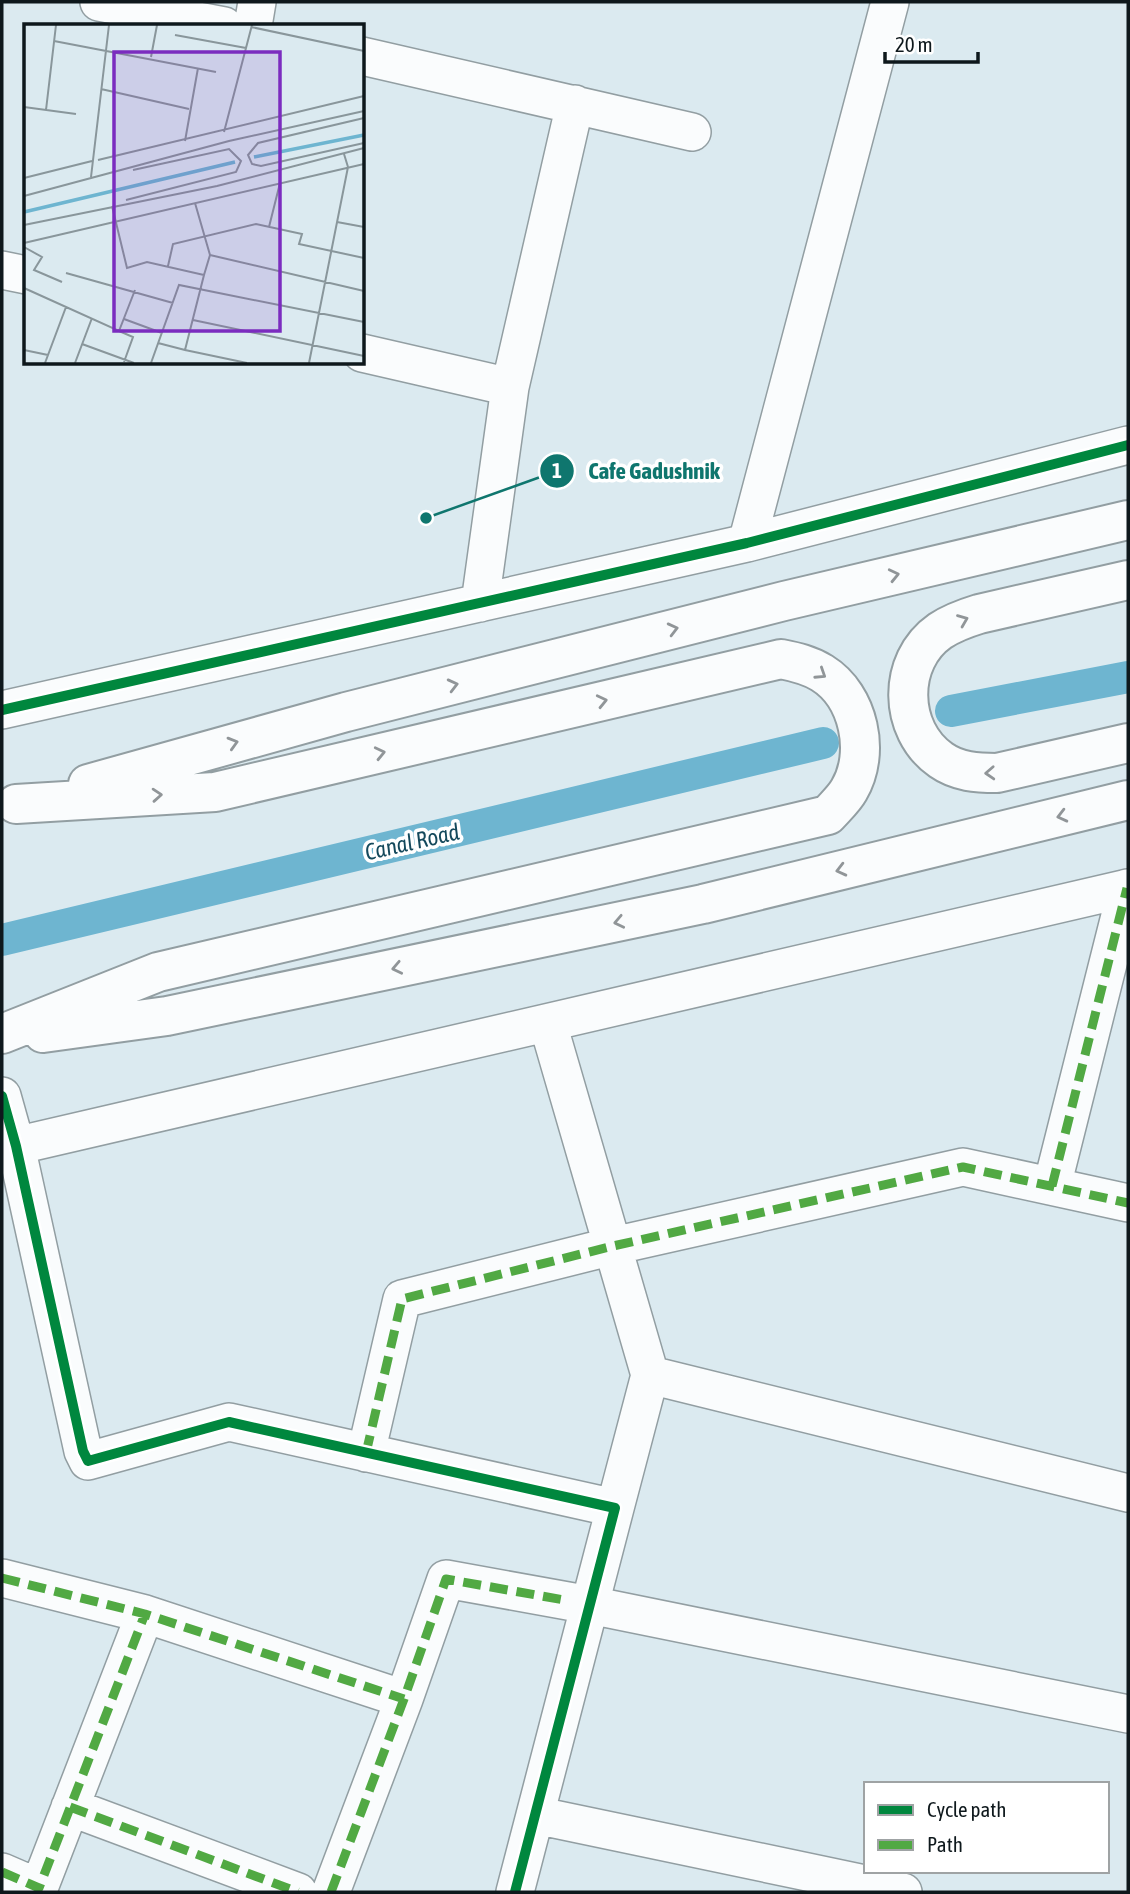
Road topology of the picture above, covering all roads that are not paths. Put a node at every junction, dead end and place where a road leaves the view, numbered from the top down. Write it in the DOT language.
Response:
graph roads {
  1 [pos="99,2"];
  2 [pos="257,2"];
  3 [pos="890,2"];
  4 [pos="214,24"];
  5 [pos="253,24"];
  6 [pos="364,56"];
  7 [pos="575,104"];
  8 [pos="692,132"];
  9 [pos="2,270"];
  10 [pos="24,275"];
  11 [pos="364,353"];
  12 [pos="510,387"];
  13 [pos="1128,445"];
  14 [pos="1128,520"];
  15 [pos="747,543"];
  16 [pos="1128,580"];
  17 [pos="480,603"];
  18 [pos="2,709"];
  19 [pos="1128,743"];
  20 [pos="1128,800"];
  21 [pos="9,806"];
  22 [pos="1127,888"];
  23 [pos="548,1024"];
  24 [pos="2,1036"];
  25 [pos="2,1096"];
  26 [pos="9,1147"];
  27 [pos="1052,1186"];
  28 [pos="1128,1203"];
  29 [pos="613,1246"];
  30 [pos="650,1374"];
  31 [pos="366,1453"];
  32 [pos="1128,1493"];
  33 [pos="615,1508"];
  34 [pos="2,1578"];
  35 [pos="590,1605"];
  36 [pos="145,1614"];
  37 [pos="404,1699"];
  38 [pos="1128,1714"];
  39 [pos="70,1807"];
  40 [pos="535,1815"];
  41 [pos="2,1872"];
  42 [pos="44,1890"];
  43 [pos="298,1892"];
  44 [pos="331,1892"];
  45 [pos="514,1892"];
  46 [pos="903,1892"];
  1 -- 4 [label="street"];
  2 -- 5 [label="street"];
  3 -- 15 [label="street"];
  6 -- 7 [label="street"];
  7 -- 8 [label="street"];
  7 -- 12 [label="street"];
  9 -- 10 [label="street"];
  11 -- 12 [label="street"];
  12 -- 17 [label="street"];
  13 -- 15 [label="street"];
  21 -- 14 [label="highway, one-way"];
  15 -- 17 [label="street"];
  19 -- 16 [label="highway, one-way"];
  17 -- 18 [label="street"];
  20 -- 24 [label="highway, one-way"];
  21 -- 24 [label="highway, one-way"];
  22 -- 23 [label="street"];
  22 -- 27 [label="street"];
  23 -- 26 [label="street"];
  23 -- 29 [label="street"];
  25 -- 26 [label="street"];
  26 -- 31 [label="street"];
  27 -- 28 [label="street"];
  27 -- 29 [label="street"];
  29 -- 30 [label="street"];
  29 -- 31 [label="street"];
  30 -- 32 [label="street"];
  30 -- 33 [label="street"];
  31 -- 33 [label="street"];
  33 -- 35 [label="street"];
  34 -- 36 [label="street"];
  35 -- 37 [label="street"];
  35 -- 38 [label="street"];
  35 -- 40 [label="street"];
  36 -- 37 [label="street"];
  36 -- 39 [label="street"];
  37 -- 44 [label="street"];
  39 -- 42 [label="street"];
  39 -- 43 [label="street"];
  40 -- 45 [label="street"];
  40 -- 46 [label="street"];
  41 -- 42 [label="street"];
}
